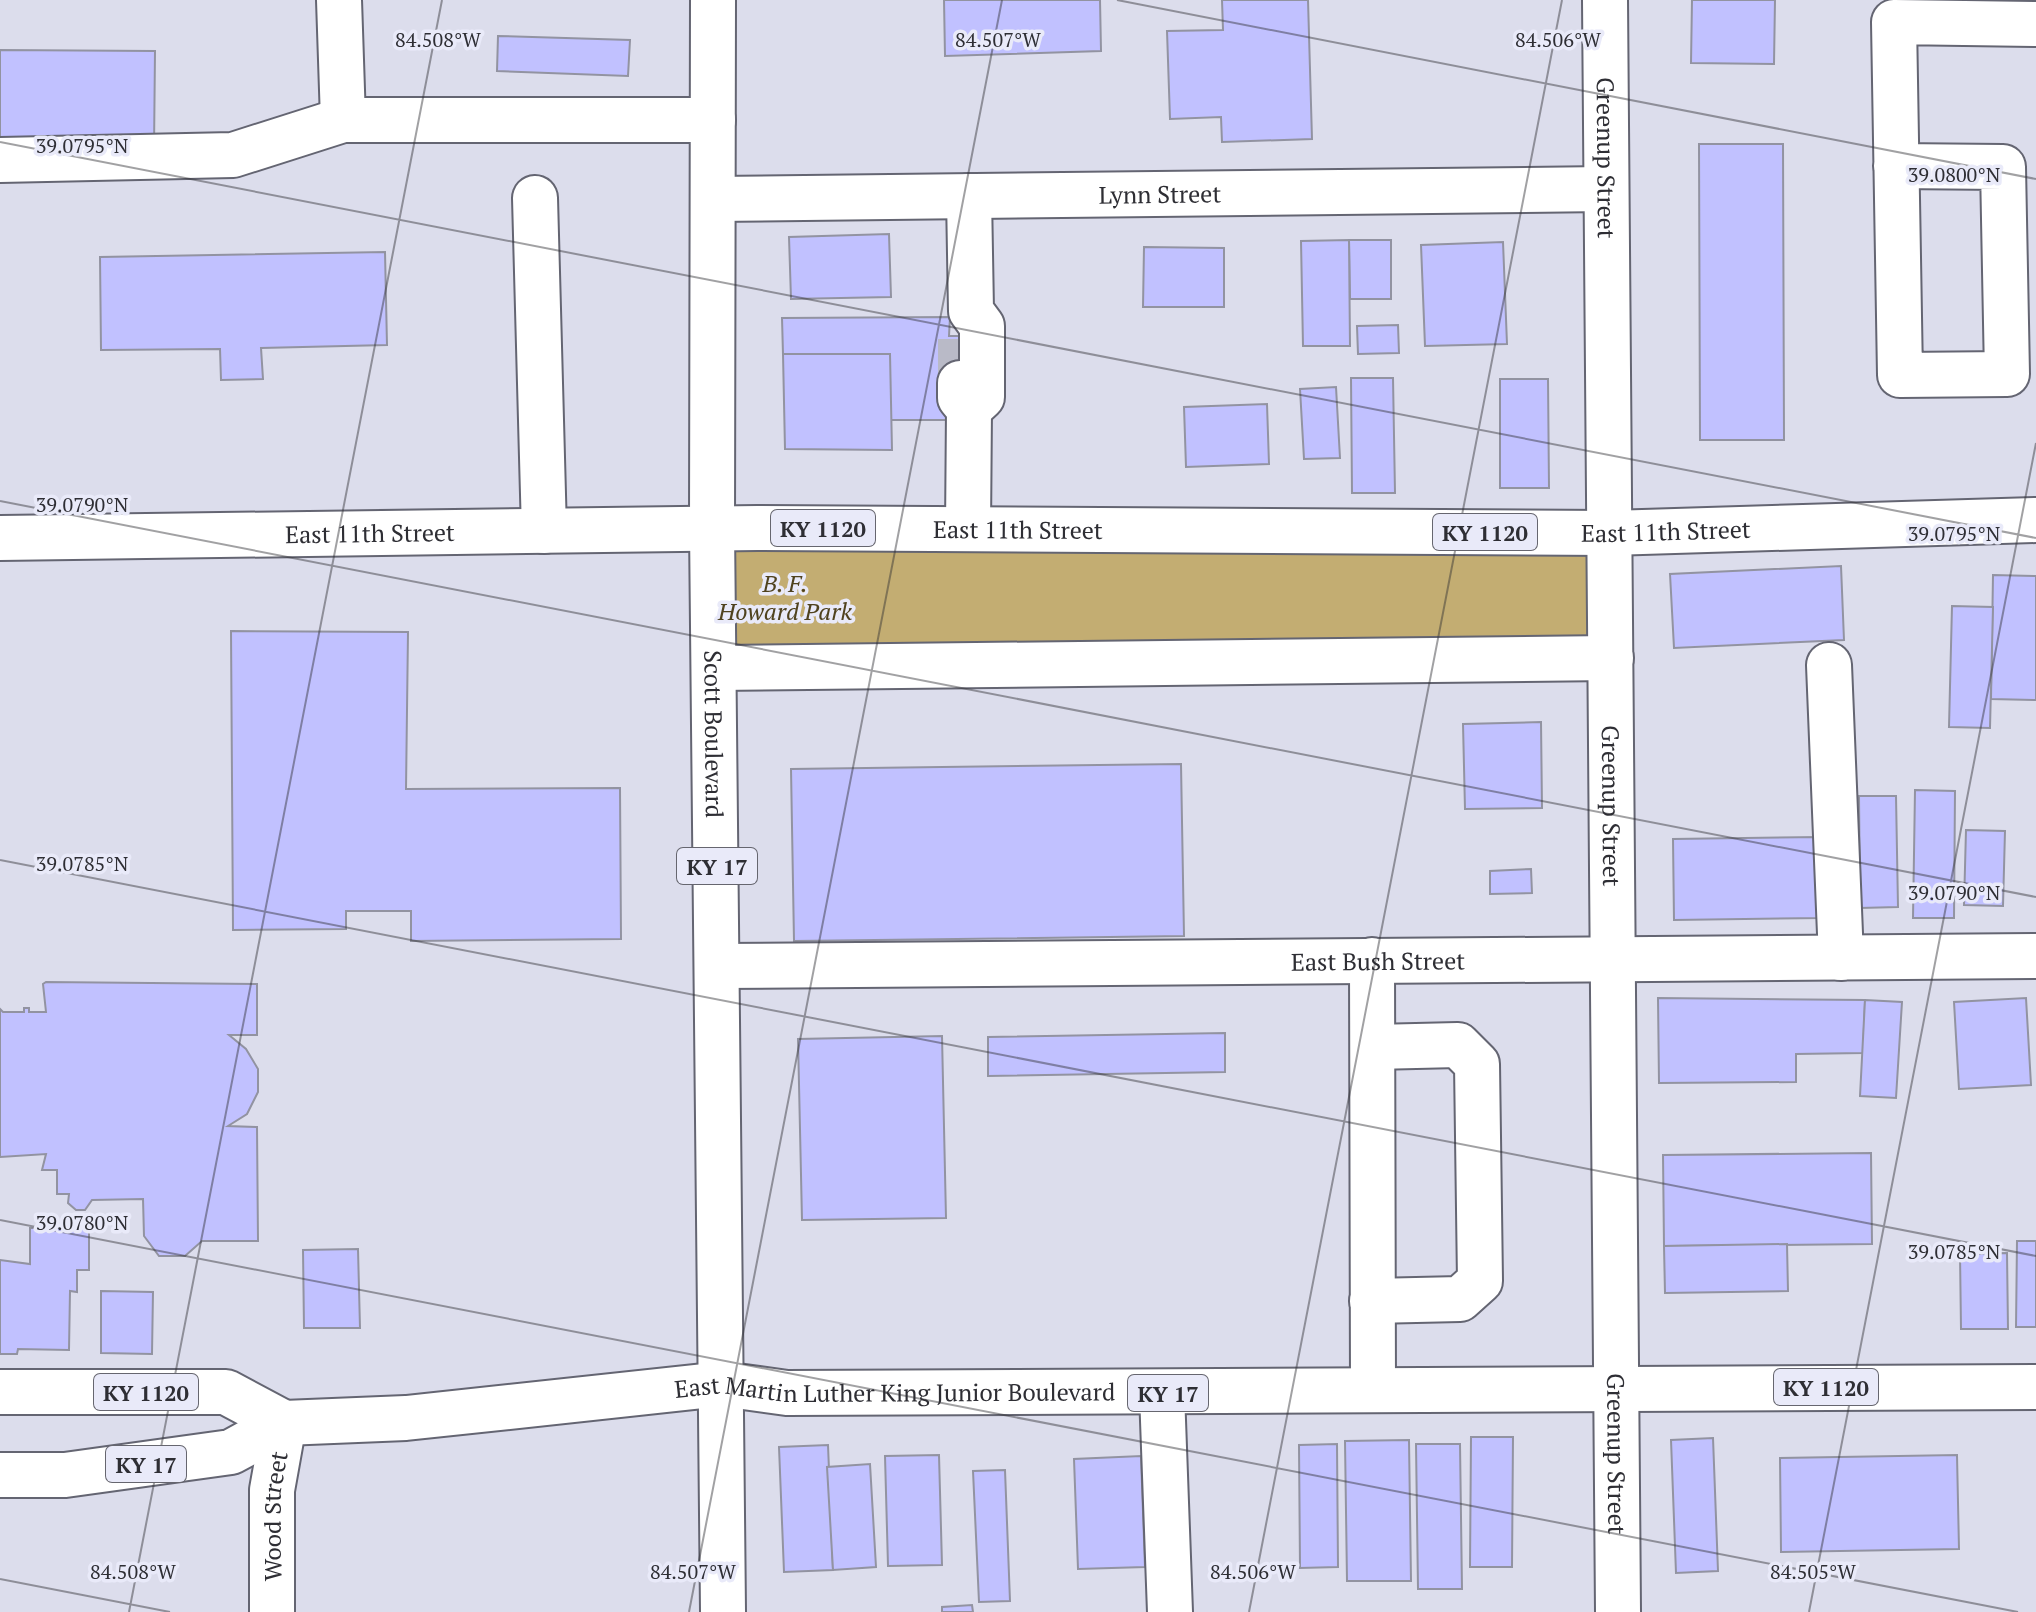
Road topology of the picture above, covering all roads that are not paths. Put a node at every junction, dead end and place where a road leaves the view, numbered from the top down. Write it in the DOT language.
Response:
graph roads {
  1 [pos="339,0"];
  2 [pos="713,0"];
  3 [pos="1605,0"];
  4 [pos="2036,24"];
  5 [pos="343,120"];
  6 [pos="713,120"];
  7 [pos="0,160"];
  8 [pos="1896,166"];
  9 [pos="1606,189"];
  10 [pos="969,196"];
  11 [pos="535,198"];
  12 [pos="714,199"];
  13 [pos="2036,520"];
  14 [pos="712,528"];
  15 [pos="968,529"];
  16 [pos="544,531"];
  17 [pos="1610,533"];
  18 [pos="0,538"];
  19 [pos="1611,658"];
  20 [pos="1829,665"];
  21 [pos="716,668"];
  22 [pos="2036,956"];
  23 [pos="1841,958"];
  24 [pos="1372,960"];
  25 [pos="1611,960"];
  26 [pos="718,966"];
  27 [pos="1374,1047"];
  28 [pos="1372,1301"];
  29 [pos="722,1384"];
  30 [pos="1616,1387"];
  31 [pos="2036,1387"];
  32 [pos="1373,1390"];
  33 [pos="0,1392"];
  34 [pos="1162,1393"];
  35 [pos="284,1423"];
  36 [pos="0,1475"];
  37 [pos="272,1612"];
  38 [pos="723,1612"];
  39 [pos="1170,1612"];
  40 [pos="1618,1612"];
  1 -- 5 [label="main road"];
  2 -- 6 [label="main road, Scott Boulevard / KY 17"];
  3 -- 9 [label="main road, Greenup Street"];
  4 -- 8 [label="main road"];
  5 -- 6 [label="main road"];
  5 -- 7 [label="main road"];
  6 -- 12 [label="main road, Scott Boulevard / KY 17"];
  8 -- 8 [label="main road"];
  9 -- 10 [label="main road, Lynn Street"];
  9 -- 17 [label="main road, Greenup Street"];
  10 -- 12 [label="main road, Lynn Street"];
  10 -- 15 [label="main road"];
  11 -- 16 [label="main road"];
  12 -- 14 [label="main road, Scott Boulevard / KY 17"];
  13 -- 17 [label="main road, East 11th Street / KY 1120"];
  14 -- 15 [label="main road, East 11th Street / KY 1120"];
  14 -- 16 [label="main road, East 11th Street"];
  14 -- 21 [label="main road, Scott Boulevard / KY 17"];
  15 -- 17 [label="main road, East 11th Street / KY 1120"];
  16 -- 18 [label="main road, East 11th Street"];
  17 -- 19 [label="main road, Greenup Street"];
  19 -- 21 [label="main road"];
  19 -- 25 [label="main road, Greenup Street"];
  20 -- 23 [label="main road"];
  21 -- 26 [label="main road, Scott Boulevard / KY 17"];
  22 -- 23 [label="main road, East Bush Street"];
  23 -- 25 [label="main road, East Bush Street"];
  24 -- 25 [label="main road, East Bush Street"];
  24 -- 26 [label="main road, East Bush Street"];
  24 -- 27 [label="main road"];
  25 -- 30 [label="main road, Greenup Street"];
  26 -- 29 [label="main road, Scott Boulevard / KY 17"];
  27 -- 28 [label="main road"];
  27 -- 28 [label="main road"];
  28 -- 32 [label="main road"];
  29 -- 34 [label="main road, East Martin Luther King Junior Boulevard / KY 17"];
  29 -- 35 [label="main road, East Martin Luther King Junior Boulevard / KY 17"];
  29 -- 38 [label="main road, Scott Boulevard"];
  30 -- 31 [label="main road, East Martin Luther King Junior Boulevard / KY 1120"];
  30 -- 32 [label="main road, East Martin Luther King Junior Boulevard / KY 17"];
  30 -- 40 [label="main road, Greenup Street"];
  32 -- 34 [label="main road, East Martin Luther King Junior Boulevard / KY 17"];
  33 -- 35 [label="main road, KY 1120"];
  34 -- 39 [label="main road"];
  35 -- 36 [label="main road, East Martin Luther King Junior Boulevard / KY 17"];
  35 -- 37 [label="main road, Wood Street"];
}
